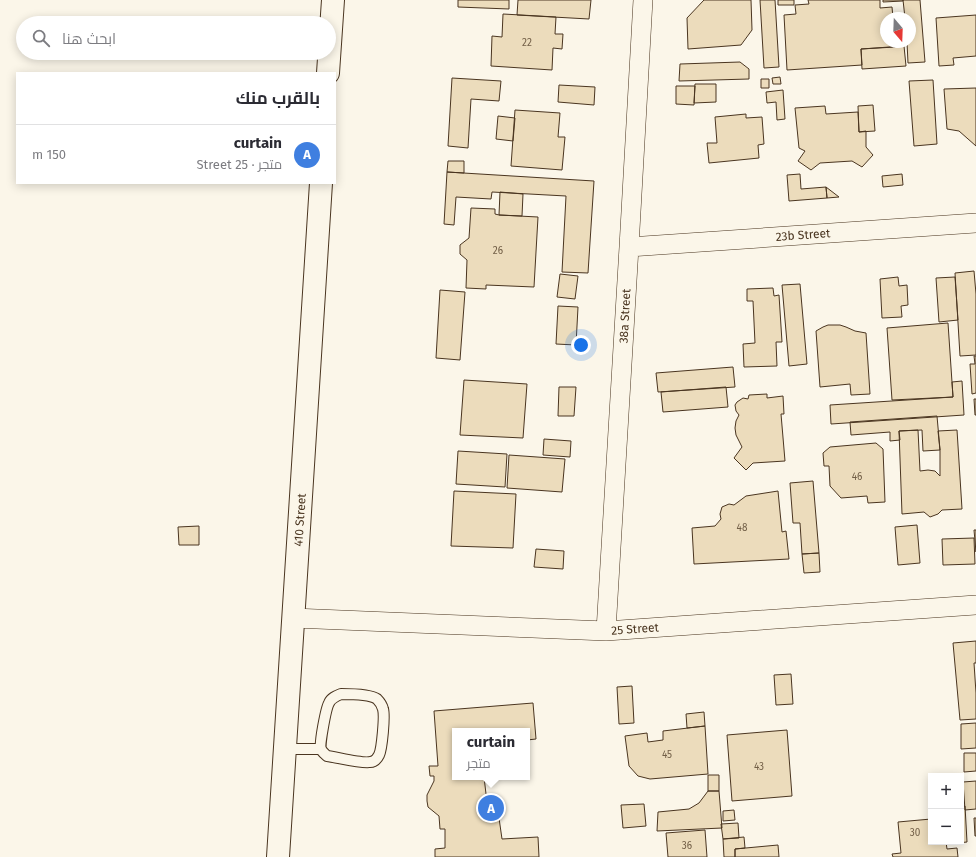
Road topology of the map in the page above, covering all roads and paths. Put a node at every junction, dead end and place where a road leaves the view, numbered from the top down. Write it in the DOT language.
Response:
graph roads {
  1 [pos="333,0"];
  2 [pos="643,0"];
  3 [pos="332,16"];
  4 [pos="329,60"];
  5 [pos="328,72"];
  6 [pos="321,184"];
  7 [pos="976,224"];
  8 [pos="629,247"];
  9 [pos="976,605"];
  10 [pos="293,618"];
  11 [pos="606,631"];
  12 [pos="285,749"];
  13 [pos="321,749"];
  14 [pos="278,857"];
  1 -- 3 [label="street"];
  2 -- 8 [label="street, 38a Street"];
  4 -- 5 [label="street"];
  6 -- 10 [label="street, 410 Street"];
  7 -- 8 [label="street, 23b Street"];
  8 -- 11 [label="street, 38a Street"];
  9 -- 11 [label="street, 25 Street"];
  10 -- 11 [label="street, 25 Street"];
  10 -- 12 [label="street, 410 Street"];
  12 -- 13 [label="lane"];
  12 -- 14 [label="street, 410 Street"];
  13 -- 13 [label="lane"];
}
